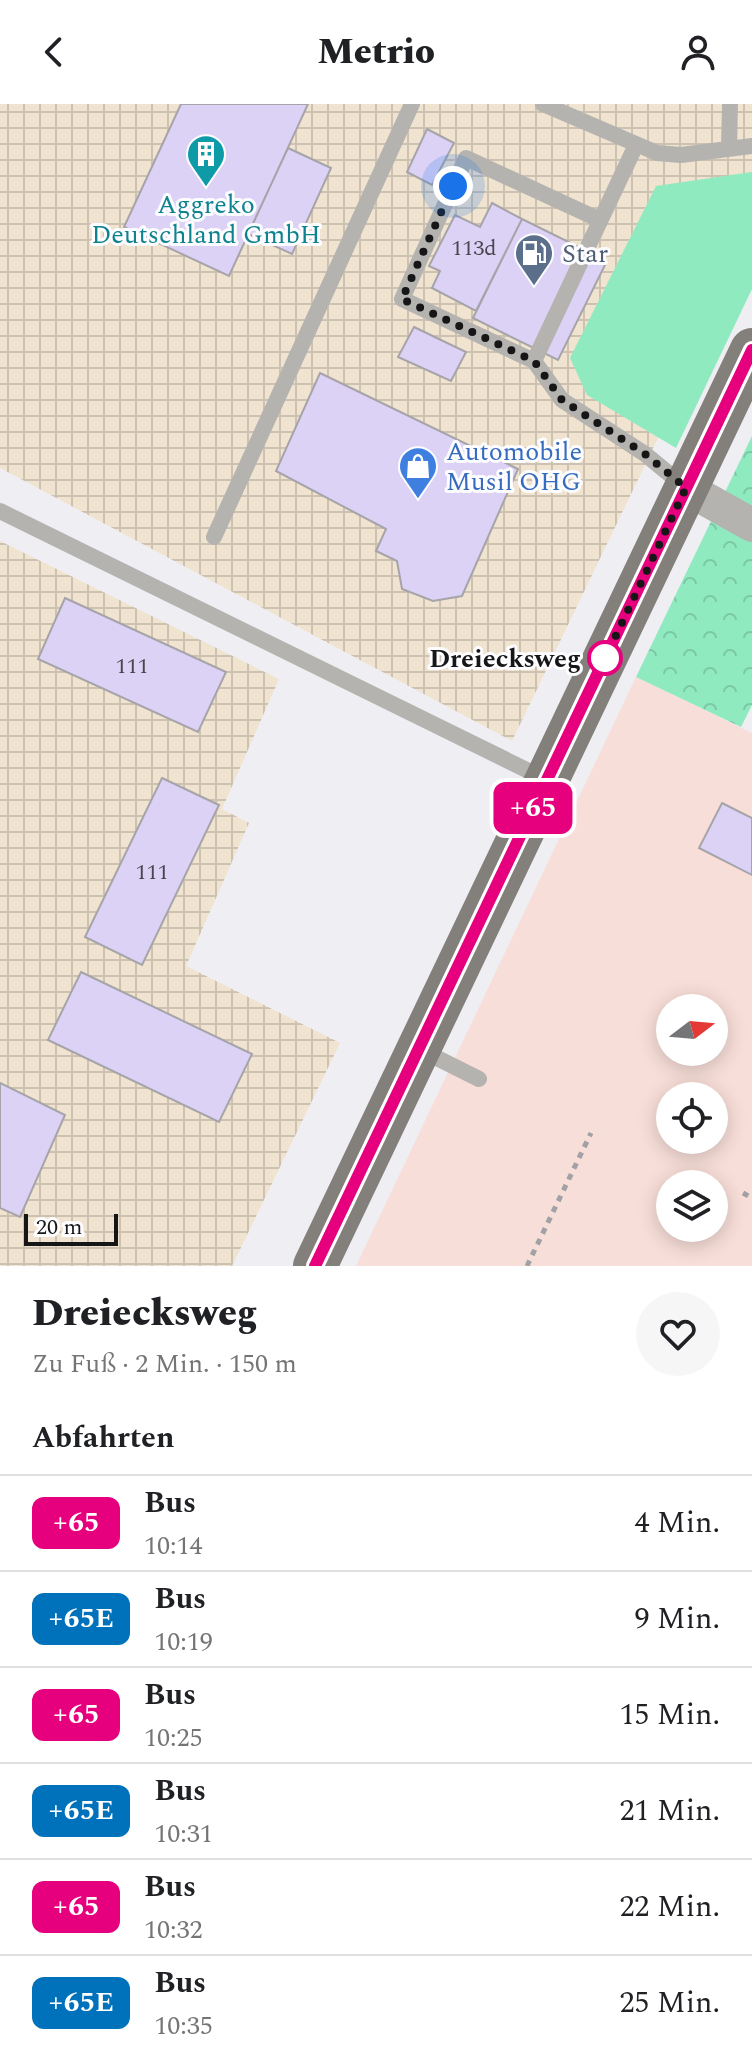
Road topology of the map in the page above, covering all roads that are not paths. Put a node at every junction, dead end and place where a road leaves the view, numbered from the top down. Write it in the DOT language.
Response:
graph roads {
  1 [pos="412,104"];
  2 [pos="543,104"];
  3 [pos="730,104"];
  4 [pos="636,145"];
  5 [pos="752,146"];
  6 [pos="729,149"];
  7 [pos="600,220"];
  8 [pos="752,350"];
  9 [pos="534,361"];
  10 [pos="686,488"];
  11 [pos="0,511"];
  12 [pos="752,525"];
  13 [pos="214,537"];
  14 [pos="547,780"];
  15 [pos="418,1049"];
  16 [pos="479,1079"];
  17 [pos="315,1266"];
  1 -- 13 [label="lane"];
  2 -- 4 [label="lane"];
  3 -- 6 [label="lane"];
  4 -- 6 [label="lane"];
  4 -- 7 [label="lane"];
  5 -- 6 [label="lane"];
  7 -- 9 [label="lane"];
  7 -- 9 [label="lane"];
  8 -- 10 [label="main road"];
  9 -- 10 [label="lane"];
  10 -- 12 [label="street"];
  10 -- 14 [label="main road"];
  11 -- 14 [label="lane"];
  14 -- 15 [label="main road"];
  15 -- 16 [label="lane"];
  15 -- 17 [label="main road"];
}
